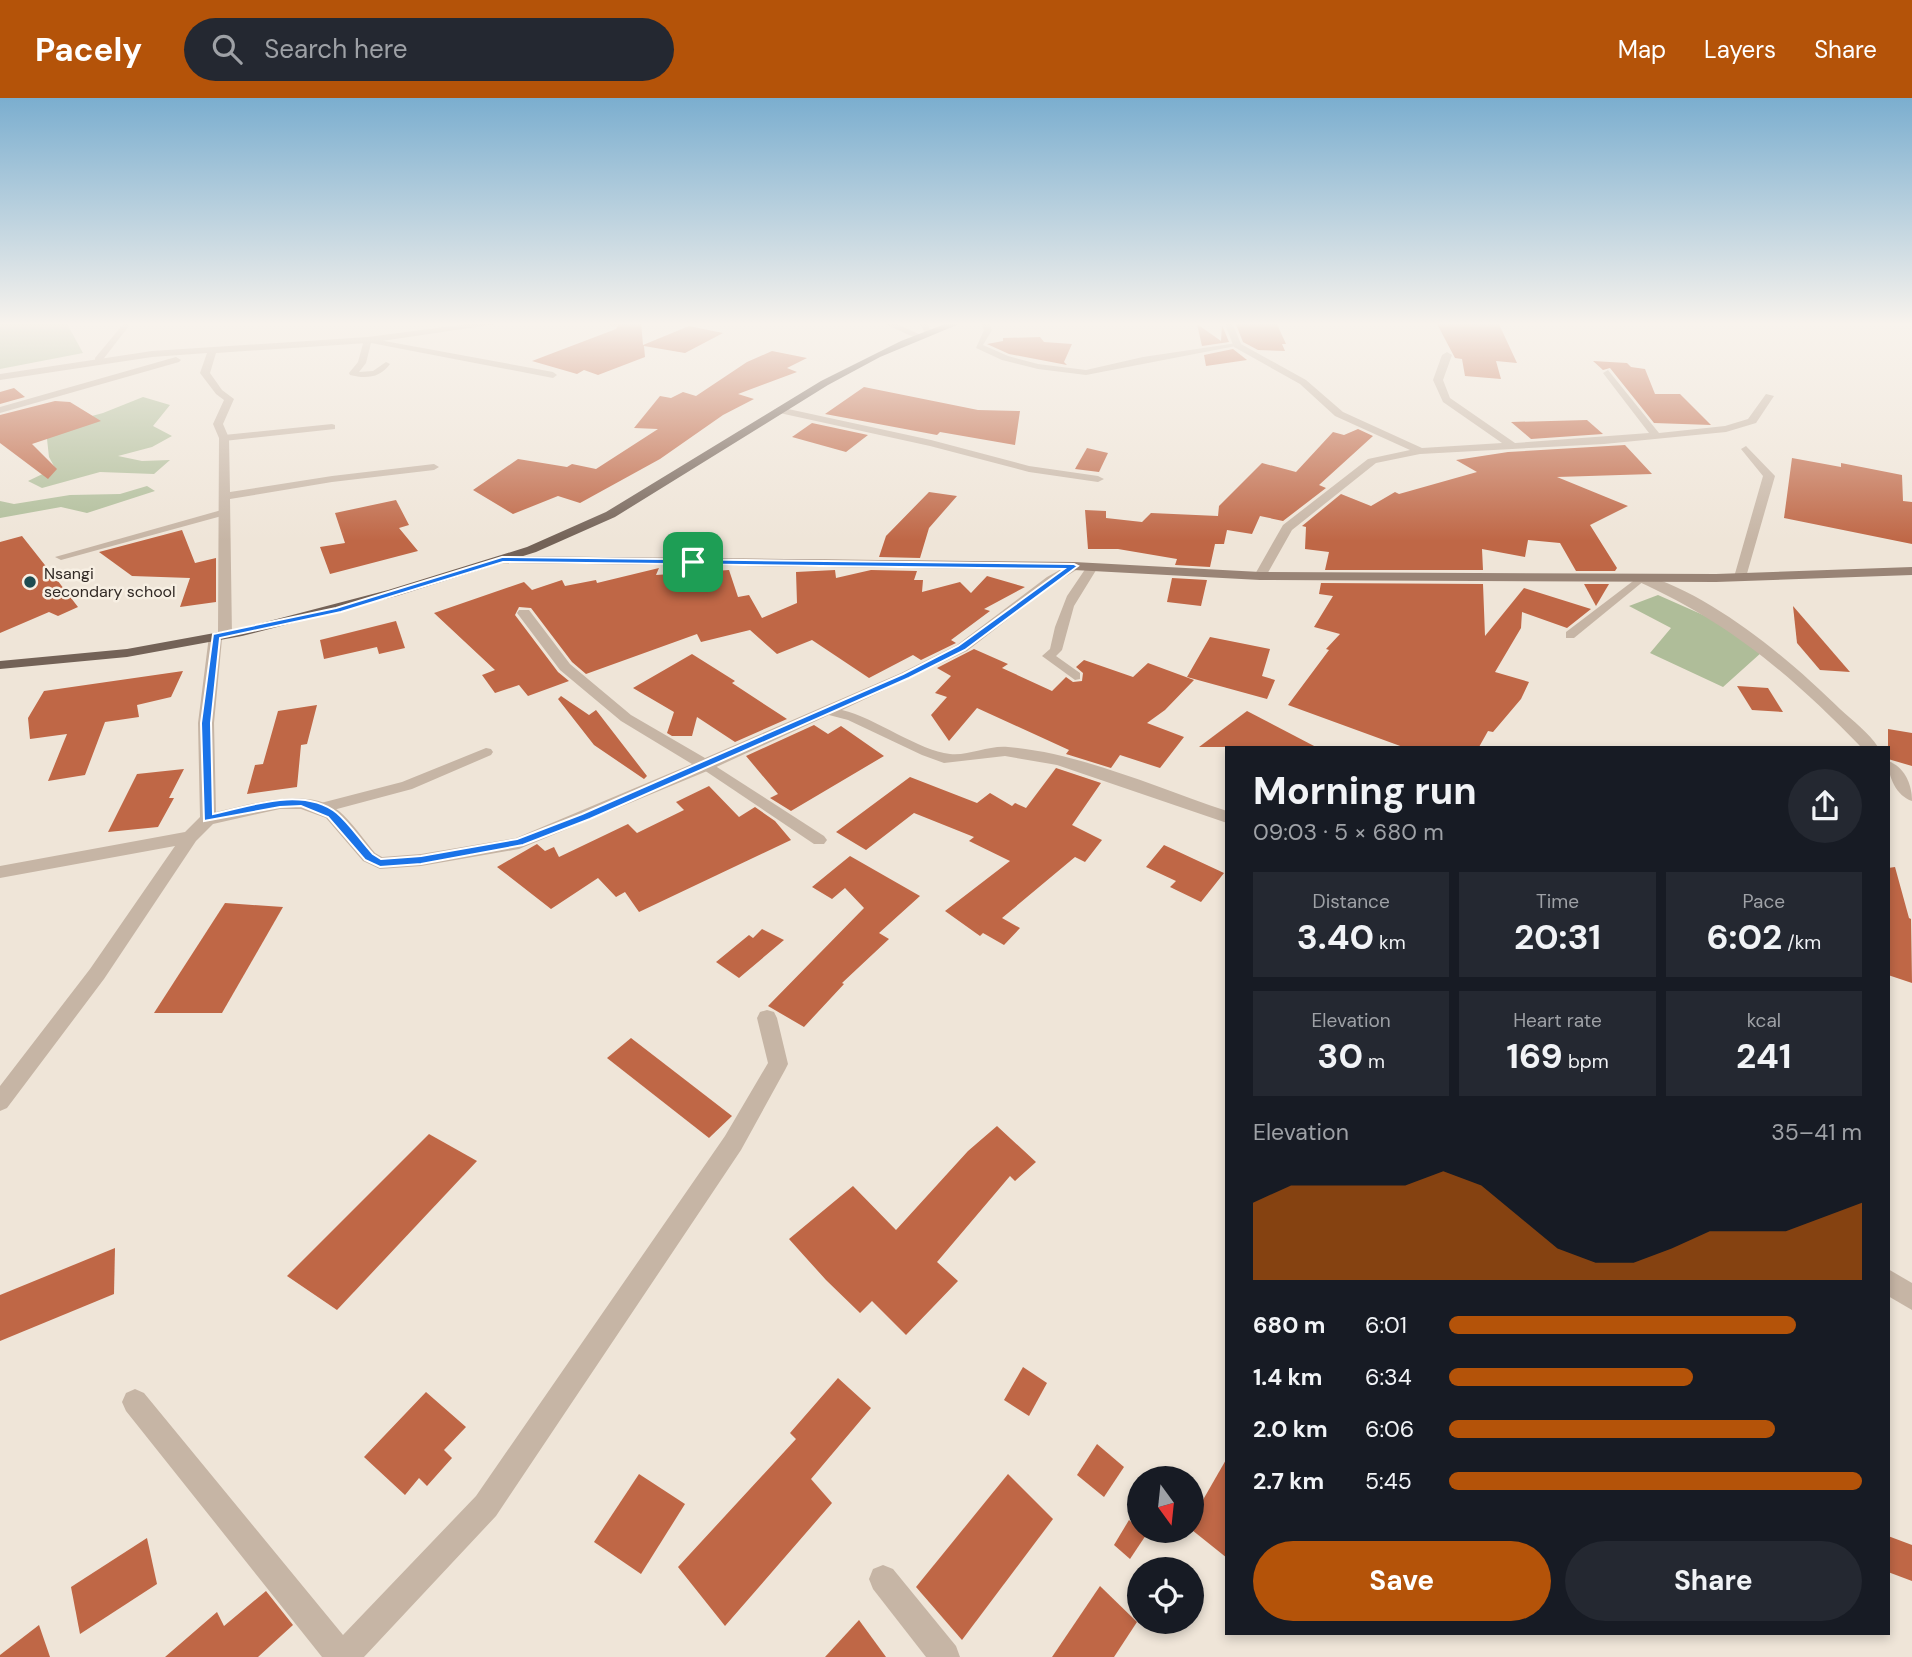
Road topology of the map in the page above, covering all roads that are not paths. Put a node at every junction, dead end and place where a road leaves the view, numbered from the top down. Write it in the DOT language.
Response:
graph roads {
  1 [pos="53,395"];
  2 [pos="223,395"];
  3 [pos="805,395"];
  4 [pos="1318,395"];
  5 [pos="1443,395"];
  6 [pos="1625,395"];
  7 [pos="1769,396"];
  8 [pos="0,410"];
  9 [pos="779,410"];
  10 [pos="332,427"];
  11 [pos="1656,436"];
  12 [pos="224,438"];
  13 [pos="1511,445"];
  14 [pos="1746,449"];
  15 [pos="1420,451"];
  16 [pos="434,467"];
  17 [pos="1098,479"];
  18 [pos="223,497"];
  19 [pos="225,512"];
  20 [pos="61,557"];
  21 [pos="502,559"];
  22 [pos="1074,566"];
  23 [pos="1092,567"];
  24 [pos="1912,571"];
  25 [pos="1260,576"];
  26 [pos="1740,577"];
  27 [pos="1641,578"];
  28 [pos="524,613"];
  29 [pos="1570,635"];
  30 [pos="221,636"];
  31 [pos="0,665"];
  32 [pos="1075,676"];
  33 [pos="825,710"];
  34 [pos="1869,746"];
  35 [pos="486,752"];
  36 [pos="706,765"];
  37 [pos="1890,768"];
  38 [pos="1912,774"];
  39 [pos="1912,796"];
  40 [pos="322,808"];
  41 [pos="1225,816"];
  42 [pos="208,819"];
  43 [pos="190,837"];
  44 [pos="819,840"];
  45 [pos="0,872"];
  46 [pos="767,1018"];
  47 [pos="0,1102"];
  48 [pos="1890,1282"];
  49 [pos="1912,1298"];
  50 [pos="135,1402"];
  51 [pos="883,1579"];
  52 [pos="342,1657"];
  53 [pos="945,1657"];
  1 -- 8 [label="street"];
  2 -- 12 [label="street"];
  3 -- 9 [label="main road"];
  4 -- 15 [label="street"];
  5 -- 13 [label="street"];
  6 -- 11 [label="street"];
  7 -- 11 [label="street"];
  9 -- 17 [label="street"];
  9 -- 21 [label="main road"];
  10 -- 12 [label="lane"];
  11 -- 13 [label="street"];
  12 -- 18 [label="street"];
  13 -- 15 [label="street"];
  14 -- 26 [label="street"];
  15 -- 25 [label="street"];
  16 -- 18 [label="street"];
  18 -- 19 [label="street"];
  19 -- 20 [label="lane"];
  19 -- 30 [label="street"];
  21 -- 22 [label="street"];
  21 -- 30 [label="main road"];
  22 -- 23 [label="street"];
  22 -- 33 [label="street"];
  23 -- 25 [label="street"];
  23 -- 32 [label="lane"];
  24 -- 26 [label="street"];
  25 -- 27 [label="street"];
  26 -- 27 [label="street"];
  27 -- 29 [label="lane"];
  27 -- 34 [label="street"];
  28 -- 36 [label="street"];
  30 -- 31 [label="main road"];
  30 -- 42 [label="street"];
  33 -- 36 [label="street"];
  33 -- 41 [label="street"];
  35 -- 40 [label="lane"];
  36 -- 40 [label="street"];
  36 -- 44 [label="lane"];
  37 -- 38 [label="street"];
  37 -- 39 [label="street"];
  40 -- 42 [label="street"];
  42 -- 43 [label="street"];
  43 -- 45 [label="street"];
  43 -- 47 [label="street"];
  46 -- 52 [label="street"];
  48 -- 49 [label="street"];
  50 -- 52 [label="street"];
  51 -- 53 [label="street"];
}
